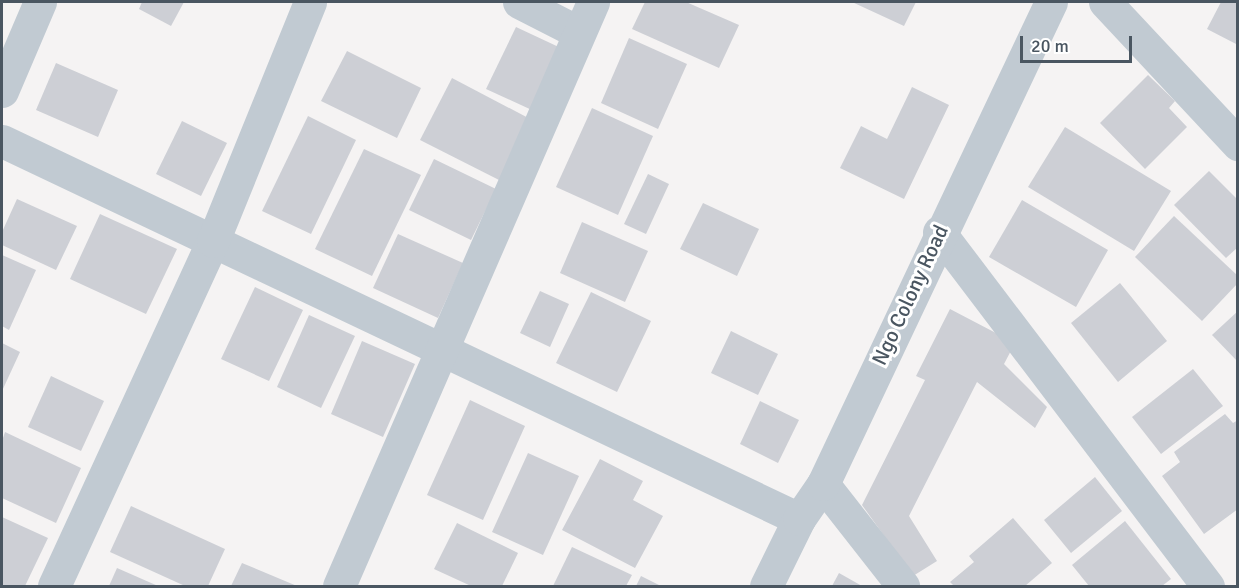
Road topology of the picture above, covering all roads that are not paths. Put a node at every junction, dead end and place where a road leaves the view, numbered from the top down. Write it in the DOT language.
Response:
graph roads {
  1 [pos="40,2"];
  2 [pos="310,2"];
  3 [pos="519,2"];
  4 [pos="593,2"];
  5 [pos="1051,2"];
  6 [pos="1105,2"];
  7 [pos="578,32"];
  8 [pos="2,91"];
  9 [pos="2,141"];
  10 [pos="1238,144"];
  11 [pos="939,232"];
  12 [pos="213,242"];
  13 [pos="441,350"];
  14 [pos="823,484"];
  15 [pos="799,519"];
  16 [pos="54,586"];
  17 [pos="339,586"];
  18 [pos="766,586"];
  19 [pos="903,586"];
  20 [pos="1209,586"];
  1 -- 8 [label="street"];
  2 -- 12 [label="street"];
  3 -- 7 [label="street"];
  4 -- 7 [label="street"];
  5 -- 11 [label="street, Ngo Colony Road"];
  6 -- 10 [label="street"];
  7 -- 13 [label="street"];
  9 -- 12 [label="street"];
  11 -- 14 [label="street, Ngo Colony Road"];
  11 -- 20 [label="street"];
  12 -- 13 [label="street"];
  12 -- 16 [label="street"];
  13 -- 15 [label="street"];
  13 -- 17 [label="street"];
  14 -- 15 [label="street, Ngo Colony Road"];
  14 -- 19 [label="street"];
  15 -- 18 [label="street, Ngo Colony Road"];
}
